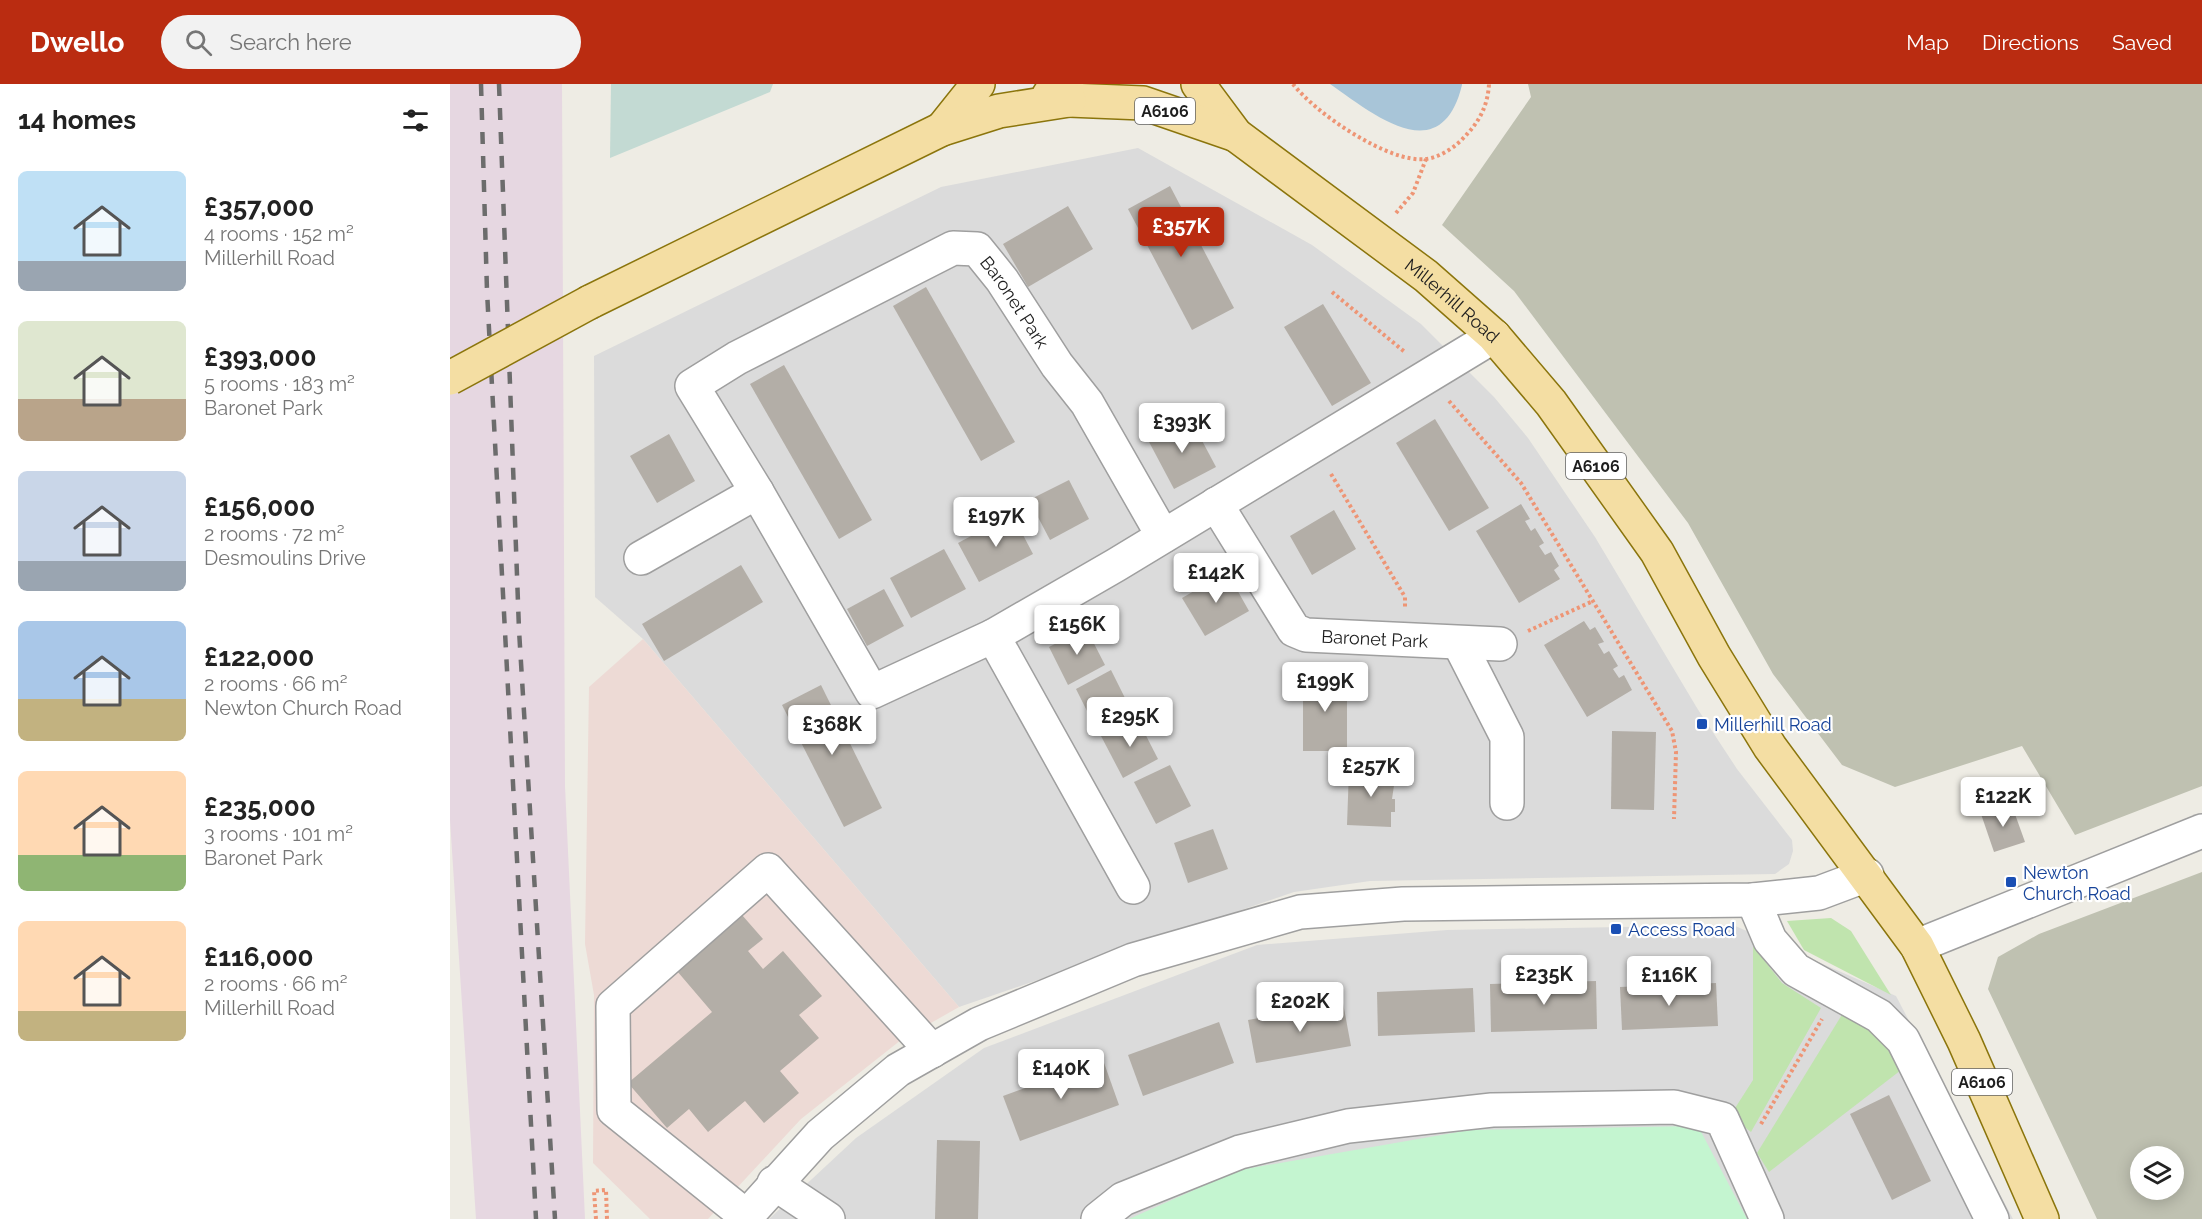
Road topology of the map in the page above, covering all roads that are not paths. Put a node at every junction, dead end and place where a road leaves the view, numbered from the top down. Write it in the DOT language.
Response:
graph roads {
  1 [pos="978,84"];
  2 [pos="1028,84"];
  3 [pos="1125,84"];
  4 [pos="1198,84"];
  5 [pos="1081,100"];
  6 [pos="942,129"];
  7 [pos="1236,135"];
  8 [pos="1494,336"];
  9 [pos="450,378"];
  10 [pos="757,492"];
  11 [pos="1216,504"];
  12 [pos="1163,536"];
  13 [pos="641,558"];
  14 [pos="993,636"];
  15 [pos="1459,643"];
  16 [pos="1500,644"];
  17 [pos="1507,803"];
  18 [pos="2202,831"];
  19 [pos="1867,875"];
  20 [pos="1133,887"];
  21 [pos="1754,900"];
  22 [pos="1917,946"];
  23 [pos="932,1051"];
  24 [pos="774,1183"];
  25 [pos="745,1218"];
  26 [pos="828,1219"];
  27 [pos="1098,1219"];
  28 [pos="1767,1219"];
  29 [pos="1992,1219"];
  30 [pos="2042,1219"];
  1 -- 6 [label="main road"];
  2 -- 5 [label="main road, Millerhill Road / A6106"];
  3 -- 5 [label="main road, A6106"];
  4 -- 7 [label="main road, Millerhill Road / A6106"];
  5 -- 6 [label="main road"];
  5 -- 7 [label="main road, Millerhill Road / A6106"];
  6 -- 9 [label="main road, bridge"];
  7 -- 8 [label="main road, Millerhill Road / A6106"];
  8 -- 11 [label="street"];
  8 -- 19 [label="main road, Millerhill Road / A6106"];
  10 -- 12 [label="street, Baronet Park"];
  10 -- 13 [label="street"];
  10 -- 14 [label="street"];
  11 -- 12 [label="street"];
  11 -- 15 [label="street, Baronet Park"];
  12 -- 14 [label="street"];
  14 -- 20 [label="street"];
  15 -- 16 [label="street, Baronet Park"];
  15 -- 17 [label="street"];
  18 -- 22 [label="street"];
  19 -- 21 [label="street"];
  19 -- 22 [label="main road, Millerhill Road / A6106"];
  21 -- 23 [label="street"];
  21 -- 29 [label="street"];
  22 -- 30 [label="main road, Millerhill Road / A6106"];
  23 -- 24 [label="street"];
  23 -- 25 [label="street"];
  24 -- 25 [label="street"];
  24 -- 26 [label="street"];
  27 -- 28 [label="street"];
}
